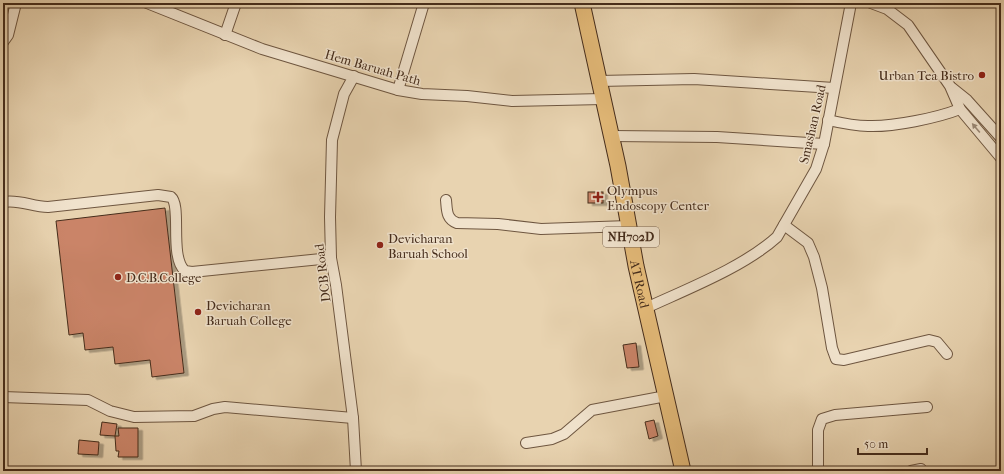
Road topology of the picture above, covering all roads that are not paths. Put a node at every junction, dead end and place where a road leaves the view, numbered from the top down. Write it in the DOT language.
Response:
graph roads {
  1 [pos="16,3"];
  2 [pos="147,3"];
  3 [pos="236,3"];
  4 [pos="424,3"];
  5 [pos="582,3"];
  6 [pos="852,3"];
  7 [pos="871,3"];
  8 [pos="225,36"];
  9 [pos="3,42"];
  10 [pos="354,76"];
  11 [pos="599,81"];
  12 [pos="950,86"];
  13 [pos="834,88"];
  14 [pos="398,90"];
  15 [pos="602,99"];
  16 [pos="960,109"];
  17 [pos="828,120"];
  18 [pos="611,136"];
  19 [pos="1001,138"];
  20 [pos="824,144"];
  21 [pos="1001,158"];
  22 [pos="446,200"];
  23 [pos="3,202"];
  24 [pos="784,225"];
  25 [pos="629,226"];
  26 [pos="331,258"];
  27 [pos="646,308"];
  28 [pos="947,354"];
  29 [pos="666,396"];
  30 [pos="3,397"];
  31 [pos="927,407"];
  32 [pos="353,418"];
  33 [pos="526,443"];
  34 [pos="356,471"];
  35 [pos="683,471"];
  36 [pos="818,471"];
  1 -- 9 [label="street"];
  2 -- 8 [label="street, Hem Baruah Path"];
  3 -- 8 [label="street"];
  4 -- 14 [label="street"];
  5 -- 11 [label="highway, AT Road / NH702D"];
  6 -- 13 [label="street, Smashan Road"];
  7 -- 12 [label="street"];
  8 -- 10 [label="street, Hem Baruah Path"];
  10 -- 14 [label="street, Hem Baruah Path"];
  10 -- 26 [label="street, DCB Road"];
  11 -- 13 [label="street"];
  11 -- 15 [label="highway, AT Road / NH702D"];
  12 -- 16 [label="street"];
  12 -- 19 [label="street"];
  13 -- 17 [label="street, Smashan Road"];
  14 -- 15 [label="street, Hem Baruah Path"];
  15 -- 18 [label="highway, AT Road / NH702D"];
  16 -- 17 [label="street"];
  21 -- 16 [label="street, one-way"];
  17 -- 20 [label="street, Smashan Road"];
  18 -- 20 [label="street"];
  18 -- 25 [label="highway, AT Road / NH702D"];
  20 -- 24 [label="street, Smashan Road"];
  22 -- 25 [label="street"];
  23 -- 26 [label="street"];
  24 -- 27 [label="street, Smashan Road"];
  24 -- 28 [label="street"];
  25 -- 27 [label="highway, AT Road / NH702D"];
  26 -- 32 [label="street, DCB Road"];
  27 -- 29 [label="highway, AT Road / NH702D"];
  29 -- 33 [label="street"];
  29 -- 35 [label="highway, AT Road / NH702D"];
  30 -- 32 [label="street"];
  31 -- 36 [label="street"];
  32 -- 34 [label="street, DCB Road"];
}
